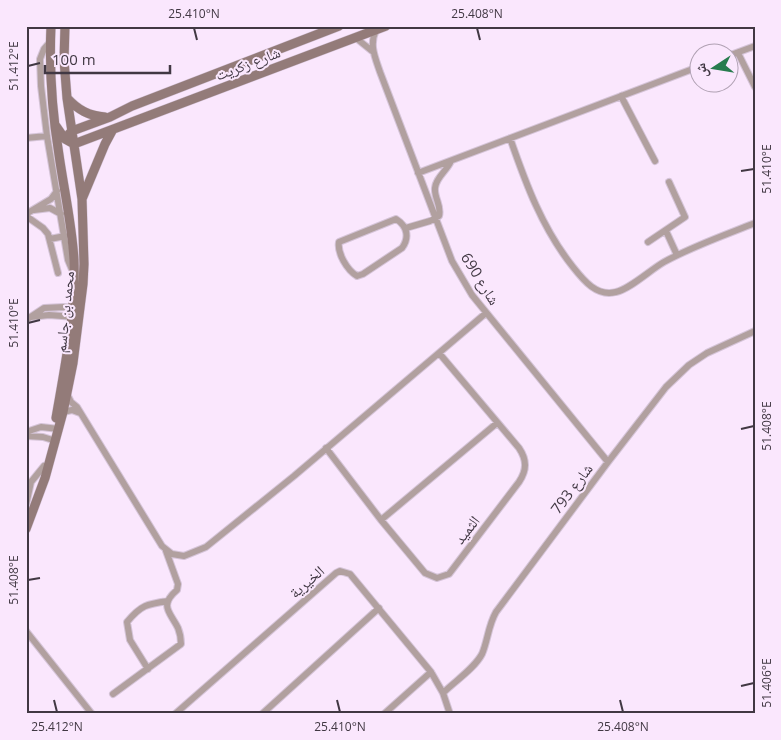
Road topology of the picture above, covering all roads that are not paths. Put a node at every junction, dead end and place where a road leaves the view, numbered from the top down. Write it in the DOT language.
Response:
graph roads {
  1 [pos="51,26"];
  2 [pos="65,26"];
  3 [pos="339,26"];
  4 [pos="386,26"];
  5 [pos="376,30"];
  6 [pos="356,38"];
  7 [pos="50,42"];
  8 [pos="755,46"];
  9 [pos="373,52"];
  10 [pos="738,53"];
  11 [pos="688,71"];
  12 [pos="755,86"];
  13 [pos="622,96"];
  14 [pos="67,98"];
  15 [pos="108,118"];
  16 [pos="55,124"];
  17 [pos="72,131"];
  18 [pos="113,131"];
  19 [pos="47,136"];
  20 [pos="26,138"];
  21 [pos="510,138"];
  22 [pos="65,139"];
  23 [pos="74,144"];
  24 [pos="59,154"];
  25 [pos="451,161"];
  26 [pos="655,161"];
  27 [pos="418,173"];
  28 [pos="669,182"];
  29 [pos="57,191"];
  30 [pos="82,199"];
  31 [pos="34,210"];
  32 [pos="61,214"];
  33 [pos="26,215"];
  34 [pos="436,218"];
  35 [pos="755,223"];
  36 [pos="406,228"];
  37 [pos="666,231"];
  38 [pos="65,236"];
  39 [pos="50,239"];
  40 [pos="648,242"];
  41 [pos="678,255"];
  42 [pos="58,273"];
  43 [pos="74,274"];
  44 [pos="76,312"];
  45 [pos="486,313"];
  46 [pos="29,319"];
  47 [pos="755,331"];
  48 [pos="439,353"];
  49 [pos="67,394"];
  50 [pos="63,412"];
  51 [pos="80,413"];
  52 [pos="497,423"];
  53 [pos="56,428"];
  54 [pos="26,432"];
  55 [pos="26,436"];
  56 [pos="53,440"];
  57 [pos="326,448"];
  58 [pos="608,462"];
  59 [pos="44,466"];
  60 [pos="39,492"];
  61 [pos="26,505"];
  62 [pos="381,520"];
  63 [pos="26,529"];
  64 [pos="166,551"];
  65 [pos="168,602"];
  66 [pos="379,608"];
  67 [pos="26,631"];
  68 [pos="148,669"];
  69 [pos="431,672"];
  70 [pos="443,693"];
  71 [pos="113,694"];
  72 [pos="92,714"];
  73 [pos="175,714"];
  74 [pos="262,714"];
  75 [pos="384,714"];
  76 [pos="450,714"];
  1 -- 7 [label="street, محمد بن جاسم"];
  2 -- 14 [label="street, محمد بن جاسم"];
  3 -- 15 [label="street, شارع زكريت"];
  4 -- 5 [label="street, شارع زكريت"];
  5 -- 6 [label="street, شارع زكريت"];
  5 -- 9 [label="street, شارع 690"];
  6 -- 9 [label="street"];
  6 -- 18 [label="street, شارع زكريت"];
  7 -- 16 [label="street, محمد بن جاسم"];
  7 -- 19 [label="street"];
  8 -- 10 [label="street"];
  9 -- 27 [label="street, شارع 690"];
  10 -- 12 [label="street"];
  11 -- 13 [label="street"];
  13 -- 21 [label="street"];
  13 -- 26 [label="street"];
  14 -- 15 [label="street"];
  14 -- 17 [label="street, محمد بن جاسم"];
  15 -- 17 [label="street, شارع زكريت"];
  16 -- 22 [label="street"];
  16 -- 24 [label="street, محمد بن جاسم"];
  17 -- 22 [label="street, شارع زكريت"];
  17 -- 23 [label="street, محمد بن جاسم"];
  18 -- 23 [label="street, شارع زكريت"];
  18 -- 30 [label="street"];
  19 -- 20 [label="street"];
  19 -- 29 [label="street"];
  21 -- 25 [label="street"];
  21 -- 41 [label="street"];
  22 -- 23 [label="street"];
  22 -- 24 [label="street, شارع زكريت"];
  23 -- 30 [label="street, محمد بن جاسم"];
  24 -- 43 [label="street, محمد بن جاسم"];
  25 -- 27 [label="street"];
  25 -- 34 [label="street"];
  27 -- 34 [label="street, شارع 690"];
  28 -- 37 [label="street"];
  29 -- 31 [label="street"];
  29 -- 32 [label="street"];
  30 -- 44 [label="street, محمد بن جاسم"];
  31 -- 32 [label="street"];
  31 -- 33 [label="street"];
  32 -- 38 [label="street"];
  33 -- 39 [label="street"];
  34 -- 36 [label="street"];
  34 -- 45 [label="street, شارع 690"];
  35 -- 41 [label="street"];
  36 -- 36 [label="street"];
  37 -- 40 [label="street"];
  37 -- 41 [label="street"];
  38 -- 39 [label="street"];
  38 -- 43 [label="street"];
  39 -- 42 [label="street"];
  43 -- 44 [label="street, محمد بن جاسم"];
  44 -- 46 [label="street"];
  44 -- 49 [label="street, محمد بن جاسم"];
  44 -- 53 [label="street, محمد بن جاسم"];
  45 -- 48 [label="street"];
  45 -- 58 [label="street, شارع 690"];
  47 -- 58 [label="street, شارع 793"];
  48 -- 52 [label="street, الثميد"];
  48 -- 57 [label="street"];
  49 -- 50 [label="street, محمد بن جاسم"];
  49 -- 51 [label="street"];
  50 -- 51 [label="street"];
  50 -- 53 [label="street, محمد بن جاسم"];
  51 -- 64 [label="street"];
  52 -- 62 [label="street"];
  52 -- 62 [label="street, الثميد"];
  53 -- 54 [label="street"];
  53 -- 56 [label="street, محمد بن جاسم"];
  55 -- 56 [label="street"];
  56 -- 59 [label="street, محمد بن جاسم"];
  56 -- 60 [label="street, محمد بن جاسم"];
  57 -- 62 [label="street, الثميد"];
  57 -- 64 [label="street"];
  58 -- 70 [label="street, شارع 793"];
  59 -- 60 [label="street, محمد بن جاسم"];
  59 -- 61 [label="street"];
  60 -- 63 [label="street, محمد بن جاسم"];
  64 -- 65 [label="street"];
  65 -- 68 [label="street"];
  65 -- 68 [label="street"];
  66 -- 69 [label="street, الخيرية"];
  66 -- 73 [label="street, الخيرية"];
  66 -- 74 [label="street"];
  67 -- 72 [label="street"];
  68 -- 71 [label="street"];
  69 -- 70 [label="street, الخيرية"];
  69 -- 75 [label="street"];
  70 -- 76 [label="street, الخيرية"];
}
